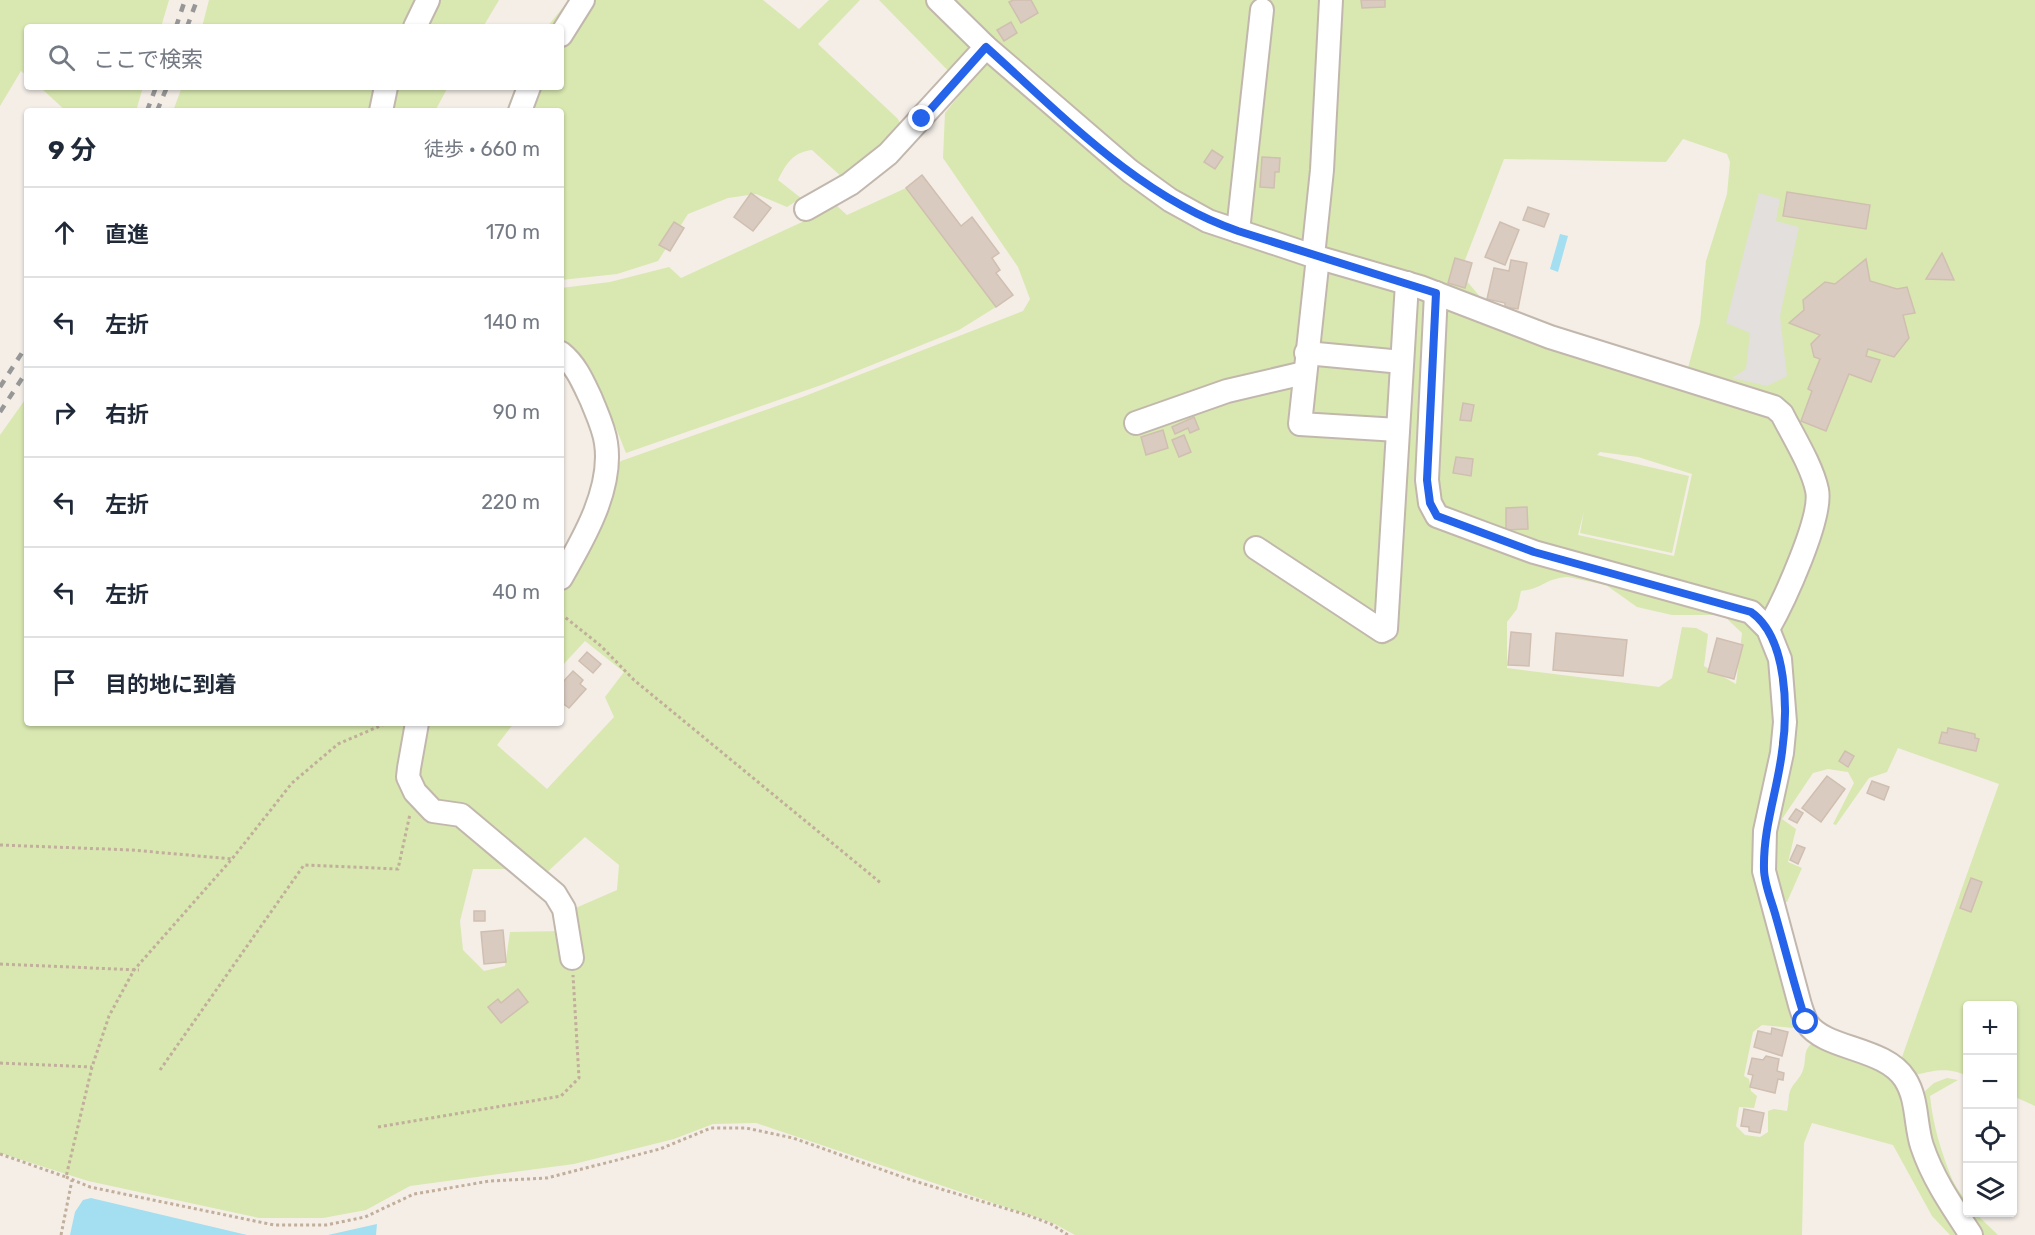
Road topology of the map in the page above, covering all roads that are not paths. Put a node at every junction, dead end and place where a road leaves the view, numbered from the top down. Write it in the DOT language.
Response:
graph roads {
  1 [pos="428,0"];
  2 [pos="583,0"];
  3 [pos="938,0"];
  4 [pos="1331,0"];
  5 [pos="1262,10"];
  6 [pos="416,24"];
  7 [pos="564,30"];
  8 [pos="986,47"];
  9 [pos="385,90"];
  10 [pos="528,90"];
  11 [pos="382,108"];
  12 [pos="521,108"];
  13 [pos="806,209"];
  14 [pos="1238,231"];
  15 [pos="1315,257"];
  16 [pos="1407,283"];
  17 [pos="1436,293"];
  18 [pos="564,355"];
  19 [pos="1402,362"];
  20 [pos="1305,363"];
  21 [pos="1136,423"];
  22 [pos="1398,430"];
  23 [pos="1256,548"];
  24 [pos="564,573"];
  25 [pos="1768,629"];
  26 [pos="416,726"];
  27 [pos="572,958"];
  28 [pos="1971,1235"];
  1 -- 6 [label="street"];
  2 -- 7 [label="street"];
  3 -- 8 [label="street"];
  4 -- 15 [label="street"];
  5 -- 14 [label="street"];
  8 -- 13 [label="street"];
  8 -- 14 [label="street"];
  9 -- 11 [label="street"];
  10 -- 12 [label="street"];
  14 -- 15 [label="street"];
  15 -- 16 [label="street"];
  15 -- 20 [label="street"];
  16 -- 17 [label="street"];
  16 -- 19 [label="street"];
  17 -- 25 [label="street"];
  17 -- 25 [label="street"];
  18 -- 24 [label="street"];
  19 -- 20 [label="street"];
  19 -- 22 [label="street"];
  20 -- 21 [label="street"];
  20 -- 22 [label="street"];
  22 -- 23 [label="street"];
  25 -- 28 [label="street"];
  26 -- 27 [label="street"];
}
